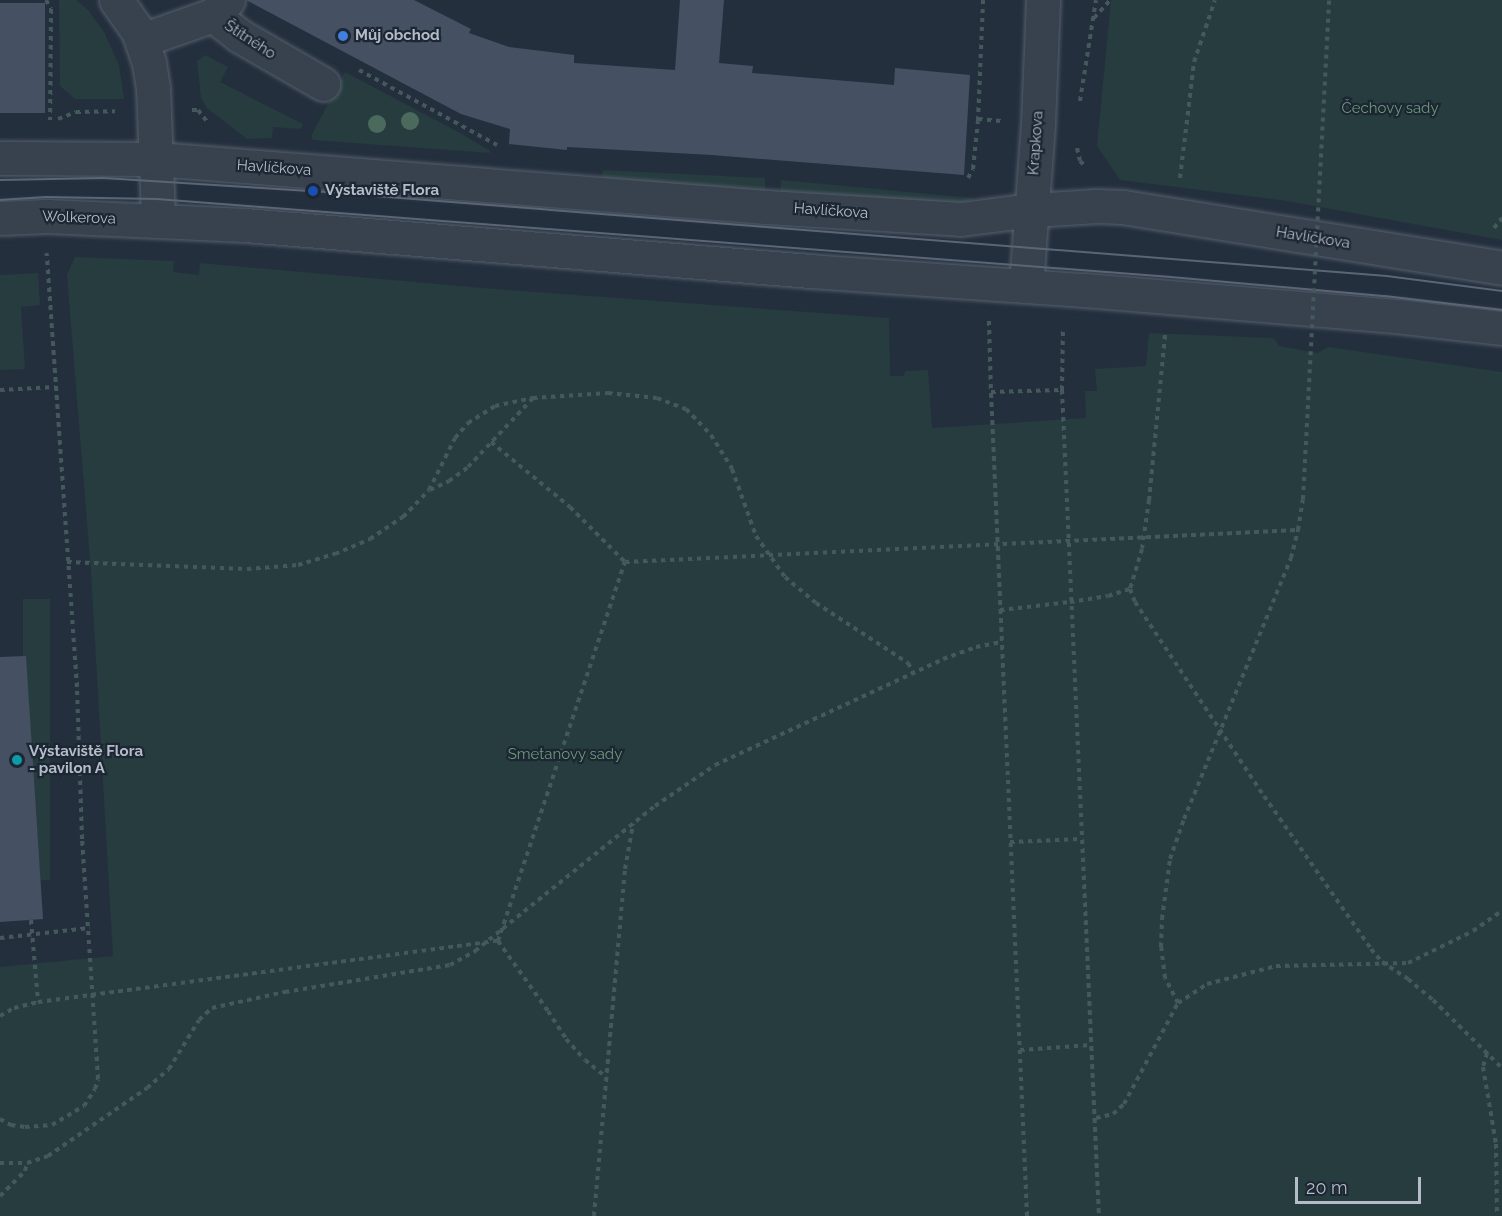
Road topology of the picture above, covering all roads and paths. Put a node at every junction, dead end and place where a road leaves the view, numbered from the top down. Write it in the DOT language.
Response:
graph roads {
  1 [pos="46,0"];
  2 [pos="116,0"];
  3 [pos="983,0"];
  4 [pos="1044,0"];
  5 [pos="1095,0"];
  6 [pos="1110,0"];
  7 [pos="1215,0"];
  8 [pos="1329,0"];
  9 [pos="220,7"];
  10 [pos="1094,19"];
  11 [pos="142,40"];
  12 [pos="354,67"];
  13 [pos="323,84"];
  14 [pos="193,103"];
  15 [pos="1080,106"];
  16 [pos="198,110"];
  17 [pos="978,119"];
  18 [pos="1004,121"];
  19 [pos="50,123"];
  20 [pos="1076,138"];
  21 [pos="500,149"];
  22 [pos="0,158"];
  23 [pos="156,159"];
  24 [pos="1091,173"];
  25 [pos="967,180"];
  26 [pos="1179,184"];
  27 [pos="1032,210"];
  28 [pos="1308,217"];
  29 [pos="0,218"];
  30 [pos="1319,219"];
  31 [pos="158,220"];
  32 [pos="47,250"];
  33 [pos="1502,268"];
  34 [pos="1026,286"];
  35 [pos="989,314"];
  36 [pos="1064,319"];
  37 [pos="1502,328"];
  38 [pos="1166,332"];
  39 [pos="55,387"];
  40 [pos="0,390"];
  41 [pos="1062,390"];
  42 [pos="991,392"];
  43 [pos="533,398"];
  44 [pos="491,442"];
  45 [pos="429,490"];
  46 [pos="1298,530"];
  47 [pos="68,562"];
  48 [pos="626,562"];
  49 [pos="1130,589"];
  50 [pos="1070,602"];
  51 [pos="1000,610"];
  52 [pos="1002,642"];
  53 [pos="913,672"];
  54 [pos="634,824"];
  55 [pos="1081,839"];
  56 [pos="1010,842"];
  57 [pos="1502,911"];
  58 [pos="31,920"];
  59 [pos="89,928"];
  60 [pos="0,938"];
  61 [pos="498,941"];
  62 [pos="1383,962"];
  63 [pos="38,1002"];
  64 [pos="1178,1003"];
  65 [pos="0,1016"];
  66 [pos="1091,1046"];
  67 [pos="1020,1050"];
  68 [pos="1487,1053"];
  69 [pos="1502,1068"];
  70 [pos="606,1077"];
  71 [pos="1096,1118"];
  72 [pos="0,1119"];
  73 [pos="0,1163"];
  74 [pos="27,1163"];
  75 [pos="0,1196"];
  76 [pos="594,1216"];
  77 [pos="1028,1216"];
  78 [pos="1099,1216"];
  79 [pos="1497,1216"];
  1 -- 19 [label="path"];
  2 -- 11 [label="street"];
  3 -- 17 [label="path"];
  4 -- 27 [label="street, Krapkova"];
  5 -- 10 [label="path"];
  6 -- 10 [label="path"];
  7 -- 26 [label="path"];
  8 -- 46 [label="path, bridge"];
  9 -- 11 [label="street, Štítného"];
  9 -- 13 [label="street, Štítného"];
  10 -- 15 [label="path"];
  11 -- 23 [label="street"];
  12 -- 21 [label="path"];
  14 -- 16 [label="path"];
  17 -- 18 [label="path"];
  17 -- 25 [label="path"];
  20 -- 24 [label="path"];
  22 -- 23 [label="street"];
  23 -- 27 [label="street, Havlíčkova"];
  23 -- 31 [label="street"];
  27 -- 33 [label="street, Havlíčkova"];
  27 -- 34 [label="street, Krapkova"];
  28 -- 30 [label="path"];
  29 -- 31 [label="street, Wolkerova"];
  31 -- 34 [label="street"];
  32 -- 39 [label="path"];
  34 -- 37 [label="street"];
  35 -- 42 [label="path"];
  36 -- 41 [label="path"];
  38 -- 49 [label="path"];
  39 -- 40 [label="path"];
  39 -- 47 [label="path"];
  41 -- 42 [label="path"];
  41 -- 50 [label="path"];
  42 -- 51 [label="path"];
  43 -- 44 [label="path"];
  43 -- 45 [label="path"];
  43 -- 53 [label="path"];
  44 -- 45 [label="path"];
  44 -- 48 [label="path"];
  45 -- 47 [label="path"];
  46 -- 48 [label="path, bridge"];
  46 -- 64 [label="path, bridge"];
  47 -- 59 [label="path"];
  48 -- 61 [label="path, bridge"];
  49 -- 50 [label="path"];
  49 -- 62 [label="path"];
  50 -- 51 [label="path"];
  50 -- 55 [label="path"];
  51 -- 52 [label="path"];
  52 -- 53 [label="path"];
  52 -- 56 [label="path"];
  53 -- 54 [label="path"];
  54 -- 70 [label="path"];
  54 -- 74 [label="path"];
  55 -- 56 [label="path"];
  55 -- 66 [label="path"];
  56 -- 67 [label="path"];
  57 -- 62 [label="path"];
  58 -- 63 [label="path, bridge"];
  59 -- 60 [label="path"];
  59 -- 72 [label="path"];
  61 -- 63 [label="path, bridge"];
  61 -- 70 [label="path, bridge"];
  62 -- 64 [label="path"];
  62 -- 68 [label="path"];
  63 -- 65 [label="path, bridge"];
  64 -- 71 [label="path"];
  66 -- 67 [label="path"];
  66 -- 71 [label="path"];
  67 -- 77 [label="path"];
  68 -- 69 [label="path"];
  68 -- 79 [label="path"];
  70 -- 76 [label="path"];
  71 -- 78 [label="path"];
  73 -- 74 [label="path"];
  74 -- 75 [label="path"];
}
